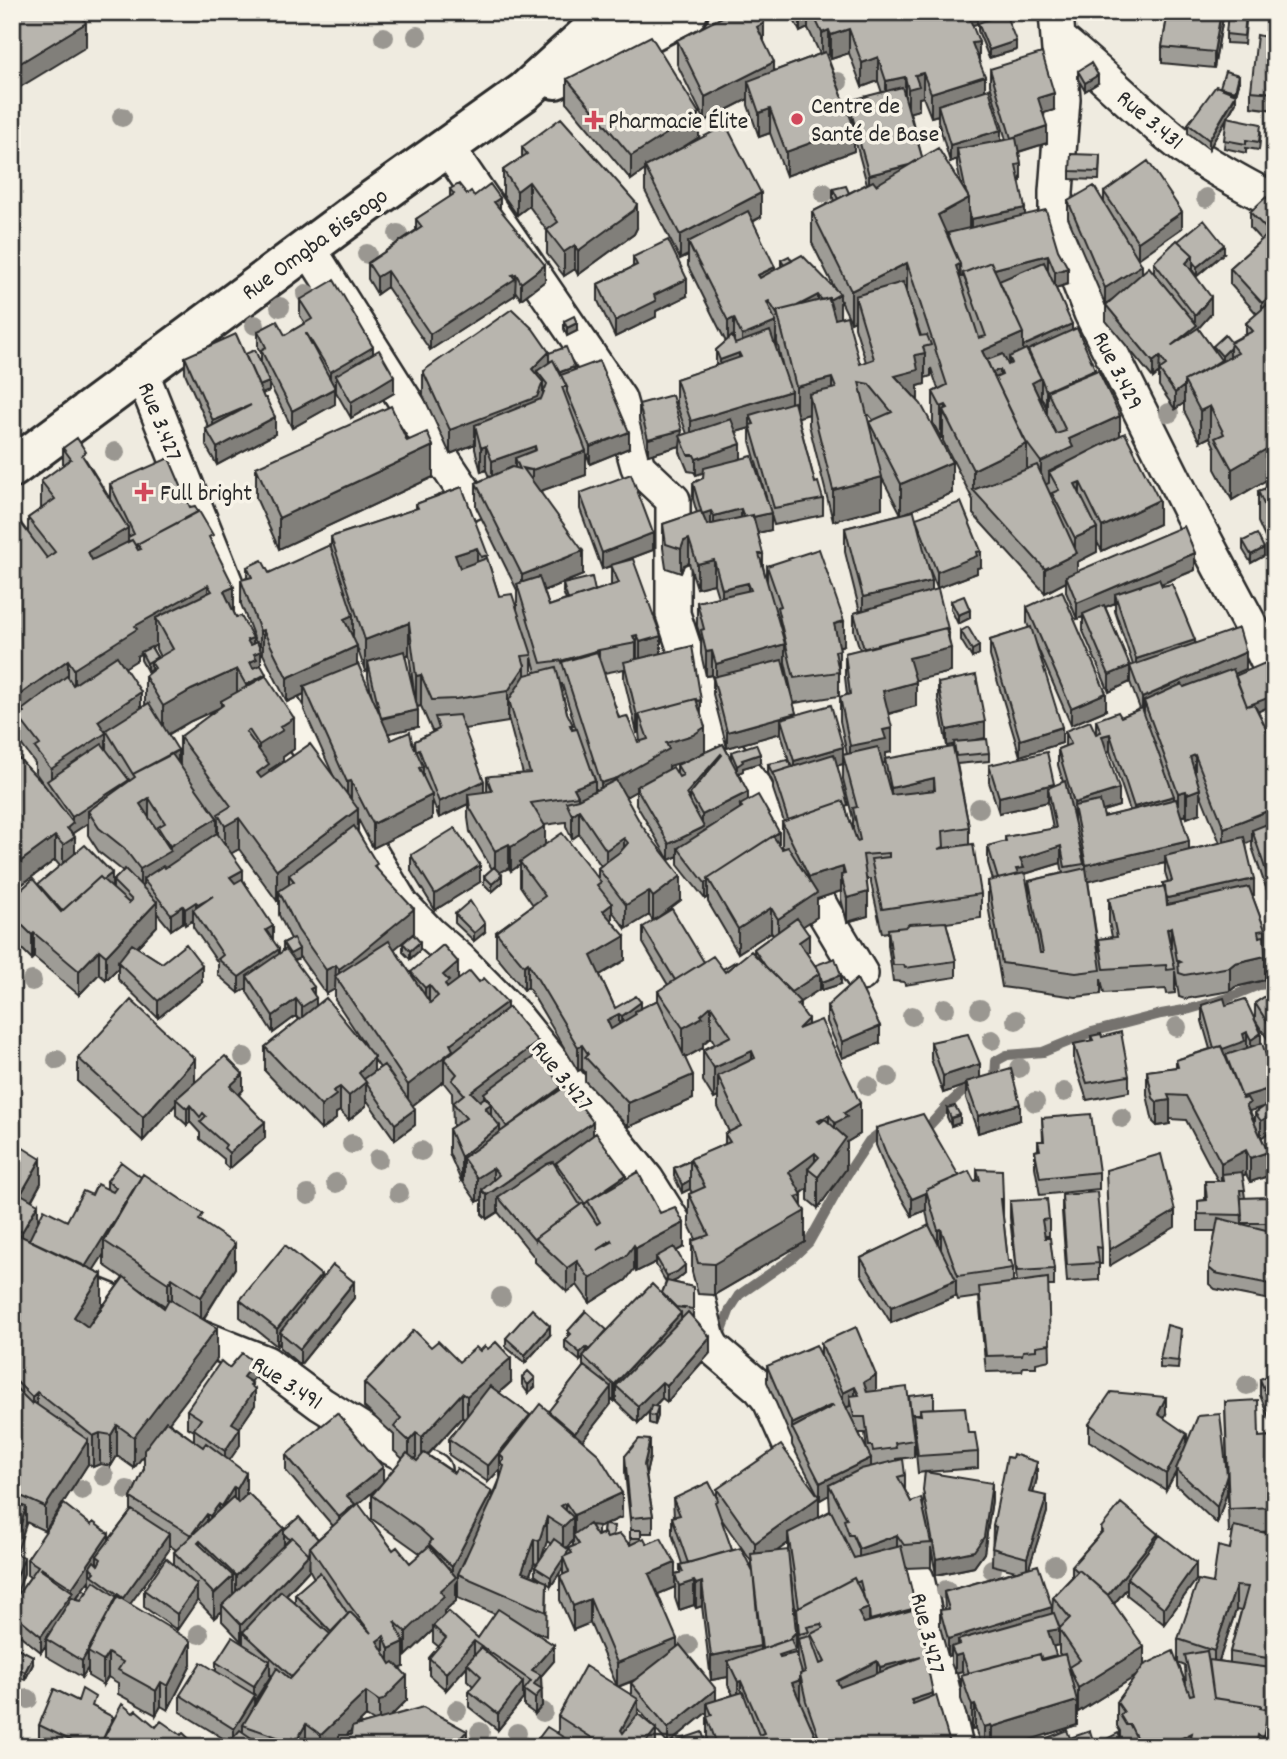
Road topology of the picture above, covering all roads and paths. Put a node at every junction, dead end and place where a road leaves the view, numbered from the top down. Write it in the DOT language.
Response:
graph roads {
  1 [pos="611,12"];
  2 [pos="688,12"];
  3 [pos="1057,25"];
  4 [pos="524,92"];
  5 [pos="447,147"];
  6 [pos="1275,201"];
  7 [pos="308,247"];
  8 [pos="141,371"];
  9 [pos="12,468"];
  10 [pos="472,503"];
  11 [pos="1275,677"];
  12 [pos="861,974"];
  13 [pos="12,1259"];
  14 [pos="465,1485"];
  15 [pos="956,1747"];
  1 -- 4 [label="main road, Rue Omgba Bissogo"];
  2 -- 4 [label="main road"];
  3 -- 6 [label="street, Rue 3.431"];
  3 -- 11 [label="street, Rue 3.429"];
  4 -- 5 [label="main road, Rue Omgba Bissogo"];
  5 -- 7 [label="main road, Rue Omgba Bissogo"];
  5 -- 12 [label="street"];
  7 -- 8 [label="main road, Rue Omgba Bissogo"];
  7 -- 10 [label="street"];
  8 -- 9 [label="main road, Rue Omgba Bissogo"];
  8 -- 15 [label="street, Rue 3.427"];
  13 -- 14 [label="street, Rue 3.491"];
}
